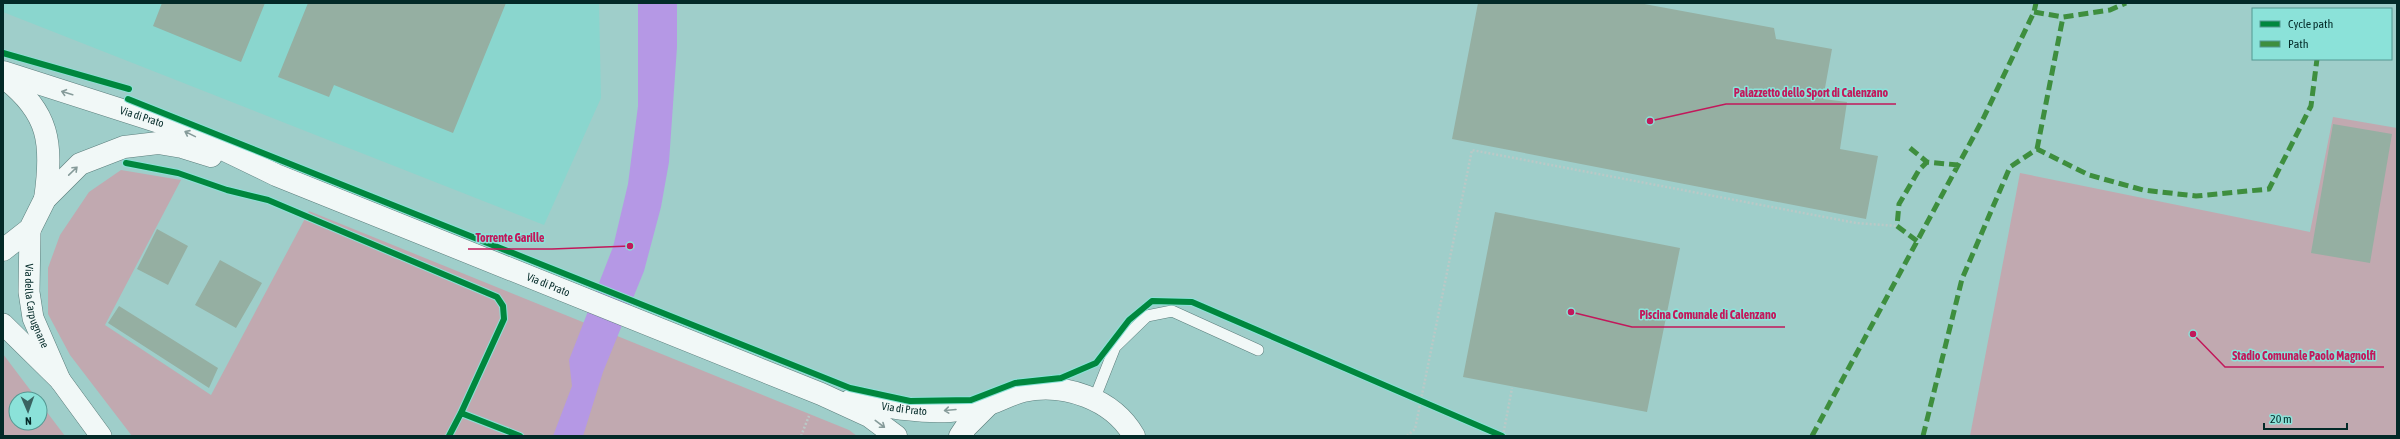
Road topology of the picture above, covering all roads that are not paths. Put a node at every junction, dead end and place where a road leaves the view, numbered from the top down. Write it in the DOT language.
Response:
graph roads {
  1 [pos="3,72"];
  2 [pos="3,77"];
  3 [pos="276,175"];
  4 [pos="45,199"];
  5 [pos="30,229"];
  6 [pos="3,250"];
  7 [pos="3,324"];
  8 [pos="1258,350"];
  9 [pos="60,380"];
  10 [pos="1094,400"];
  11 [pos="816,403"];
  12 [pos="989,404"];
  13 [pos="100,436"];
  14 [pos="896,436"];
  15 [pos="960,436"];
  16 [pos="1134,436"];
  3 -- 1 [label="main road, Via di Prato, one-way"];
  2 -- 4 [label="main road, Via di Prato"];
  4 -- 3 [label="main road, Via di Prato, one-way"];
  3 -- 11 [label="main road, Via di Prato"];
  4 -- 5 [label="main road, Via di Prato"];
  5 -- 6 [label="main road, Via di Prato"];
  5 -- 9 [label="street, Via della Carpugnane"];
  7 -- 9 [label="street, Via della Carpugnane"];
  8 -- 10 [label="lane"];
  9 -- 13 [label="street, Via della Carpugnane"];
  10 -- 12 [label="main road, Via di Prato"];
  10 -- 16 [label="main road, Via di Prato"];
  12 -- 11 [label="main road, Via di Prato, one-way"];
  11 -- 14 [label="main road, Via di Prato, one-way"];
  12 -- 15 [label="main road, Via di Prato"];
}
